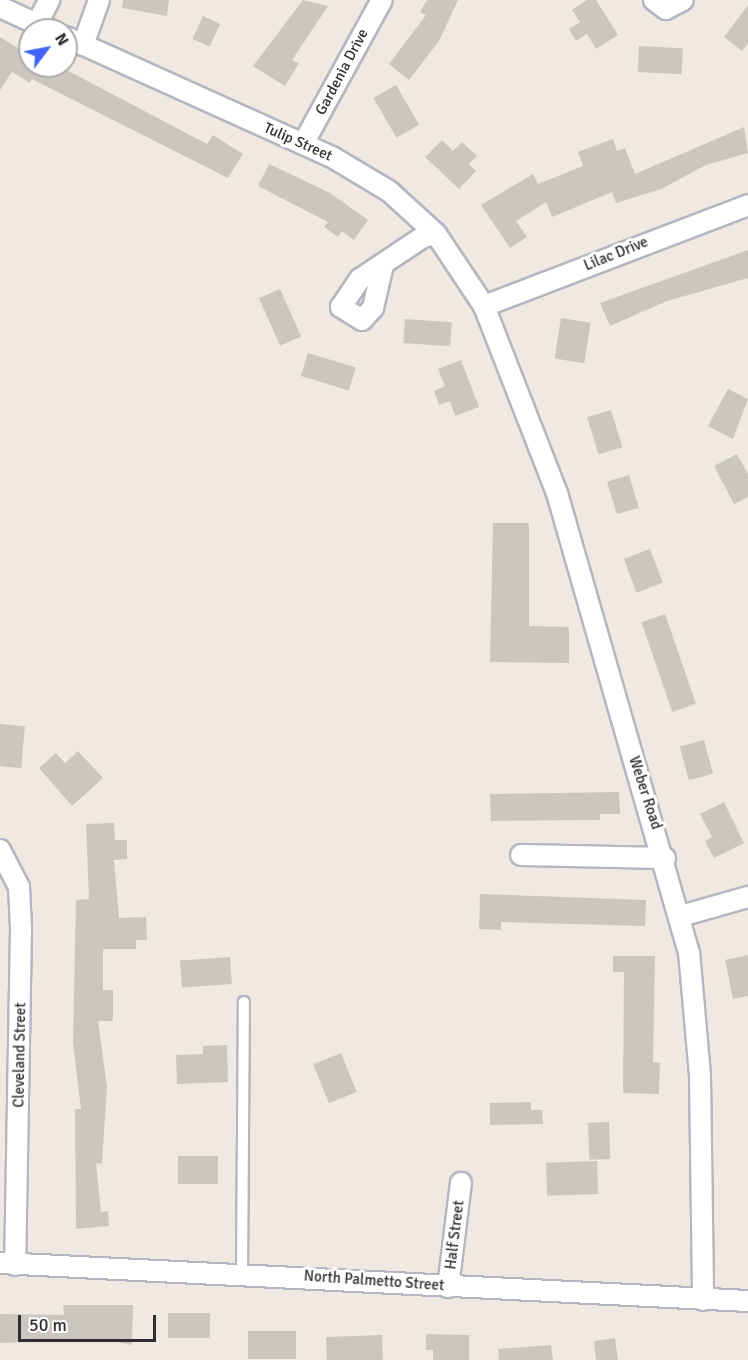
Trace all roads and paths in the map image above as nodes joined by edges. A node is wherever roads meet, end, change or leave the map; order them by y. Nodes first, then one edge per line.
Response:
1 (49, 0) edge
2 (99, 0) edge
3 (381, 0) edge
4 (654, 0) edge
5 (683, 0) edge
6 (0, 7) edge
7 (24, 18) edge
8 (46, 18) edge
9 (78, 34) edge
10 (78, 43) edge
11 (303, 144) junction
12 (748, 205) edge
13 (436, 234) junction
14 (382, 265) dead end
15 (484, 306) junction
16 (0, 850) edge
17 (521, 855) dead end
18 (665, 858) junction
19 (748, 897) edge
20 (681, 916) junction
21 (244, 1002) dead end
22 (461, 1183) dead end
23 (7, 1264) edge
24 (242, 1274) junction
25 (448, 1287) junction
26 (703, 1300) junction
27 (748, 1301) edge

1 - 8 street
2 - 9 street
3 - 11 street, Gardenia Drive
4 - 5 street
6 - 7 street
10 - 11 street, Tulip Street
11 - 13 street, Tulip Street
12 - 15 street, Lilac Drive
13 - 14 street
13 - 15 street, Tulip Street
15 - 18 street, Weber Road
16 - 23 street, Cleveland Street
17 - 18 street
18 - 20 street, Weber Road
19 - 20 street
20 - 26 street, Weber Road
21 - 24 lane
22 - 25 street, Half Street
23 - 24 street, North Palmetto Street
24 - 25 street, North Palmetto Street
25 - 26 street, North Palmetto Street
26 - 27 street, North Palmetto Street

